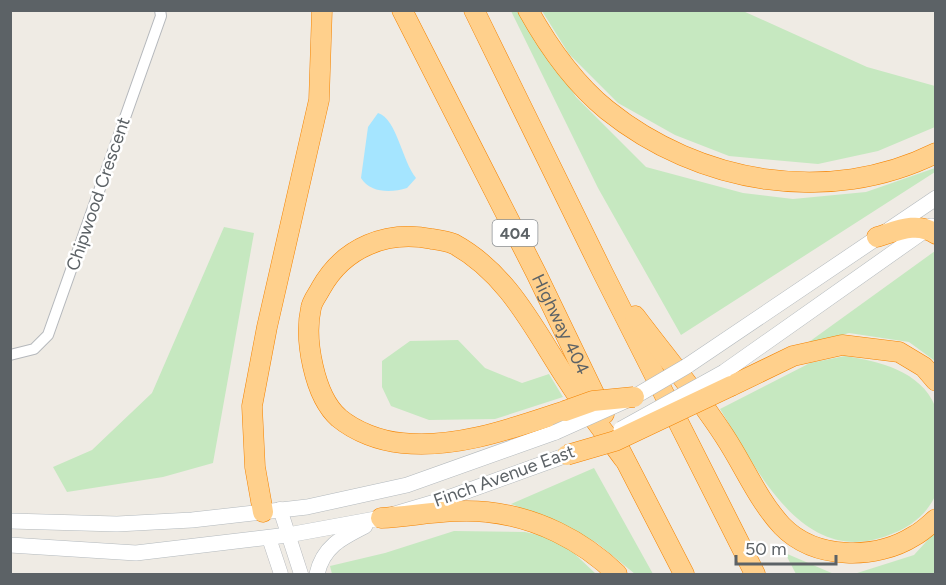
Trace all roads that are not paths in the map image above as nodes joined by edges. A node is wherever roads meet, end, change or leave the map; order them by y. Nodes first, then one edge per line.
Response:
1 (160, 10) edge
2 (322, 10) edge
3 (402, 10) edge
4 (474, 10) edge
5 (528, 10) edge
6 (936, 153) edge
7 (936, 198) edge
8 (933, 228) edge
9 (877, 237) junction
10 (603, 273) junction
11 (10, 355) edge
12 (728, 379) junction
13 (936, 381) edge
14 (634, 397) junction
15 (567, 455) joint
16 (624, 459) junction
17 (272, 511) junction
18 (381, 518) junction
19 (936, 519) edge
20 (10, 521) edge
21 (288, 535) junction
22 (269, 538) junction
23 (10, 545) edge
24 (282, 574) edge
25 (301, 574) edge
26 (317, 574) edge
27 (617, 574) edge
28 (684, 574) edge
29 (755, 574) edge

1 - 11 street, Chipwood Crescent
2 - 17 highway
3 - 16 highway, Highway 404 / 404
4 - 10 highway
5 - 6 highway
7 - 9 main road, Finch Avenue East
8 - 9 highway
8 - 12 main road
9 - 14 main road, Finch Avenue East, bridge
10 - 19 highway
10 - 29 highway
12 - 13 highway
12 - 15 highway, bridge
14 - 16 highway, bridge
14 - 17 main road, Finch Avenue East, bridge
15 - 18 main road, Finch Avenue East
16 - 28 highway, Highway 404 / 404
17 - 20 main road, Finch Avenue East
17 - 21 street
17 - 22 main road
18 - 21 main road, Finch Avenue East
18 - 26 main road
18 - 27 highway
21 - 22 main road, Finch Avenue East
21 - 25 street
22 - 23 main road, Finch Avenue East
22 - 24 street

